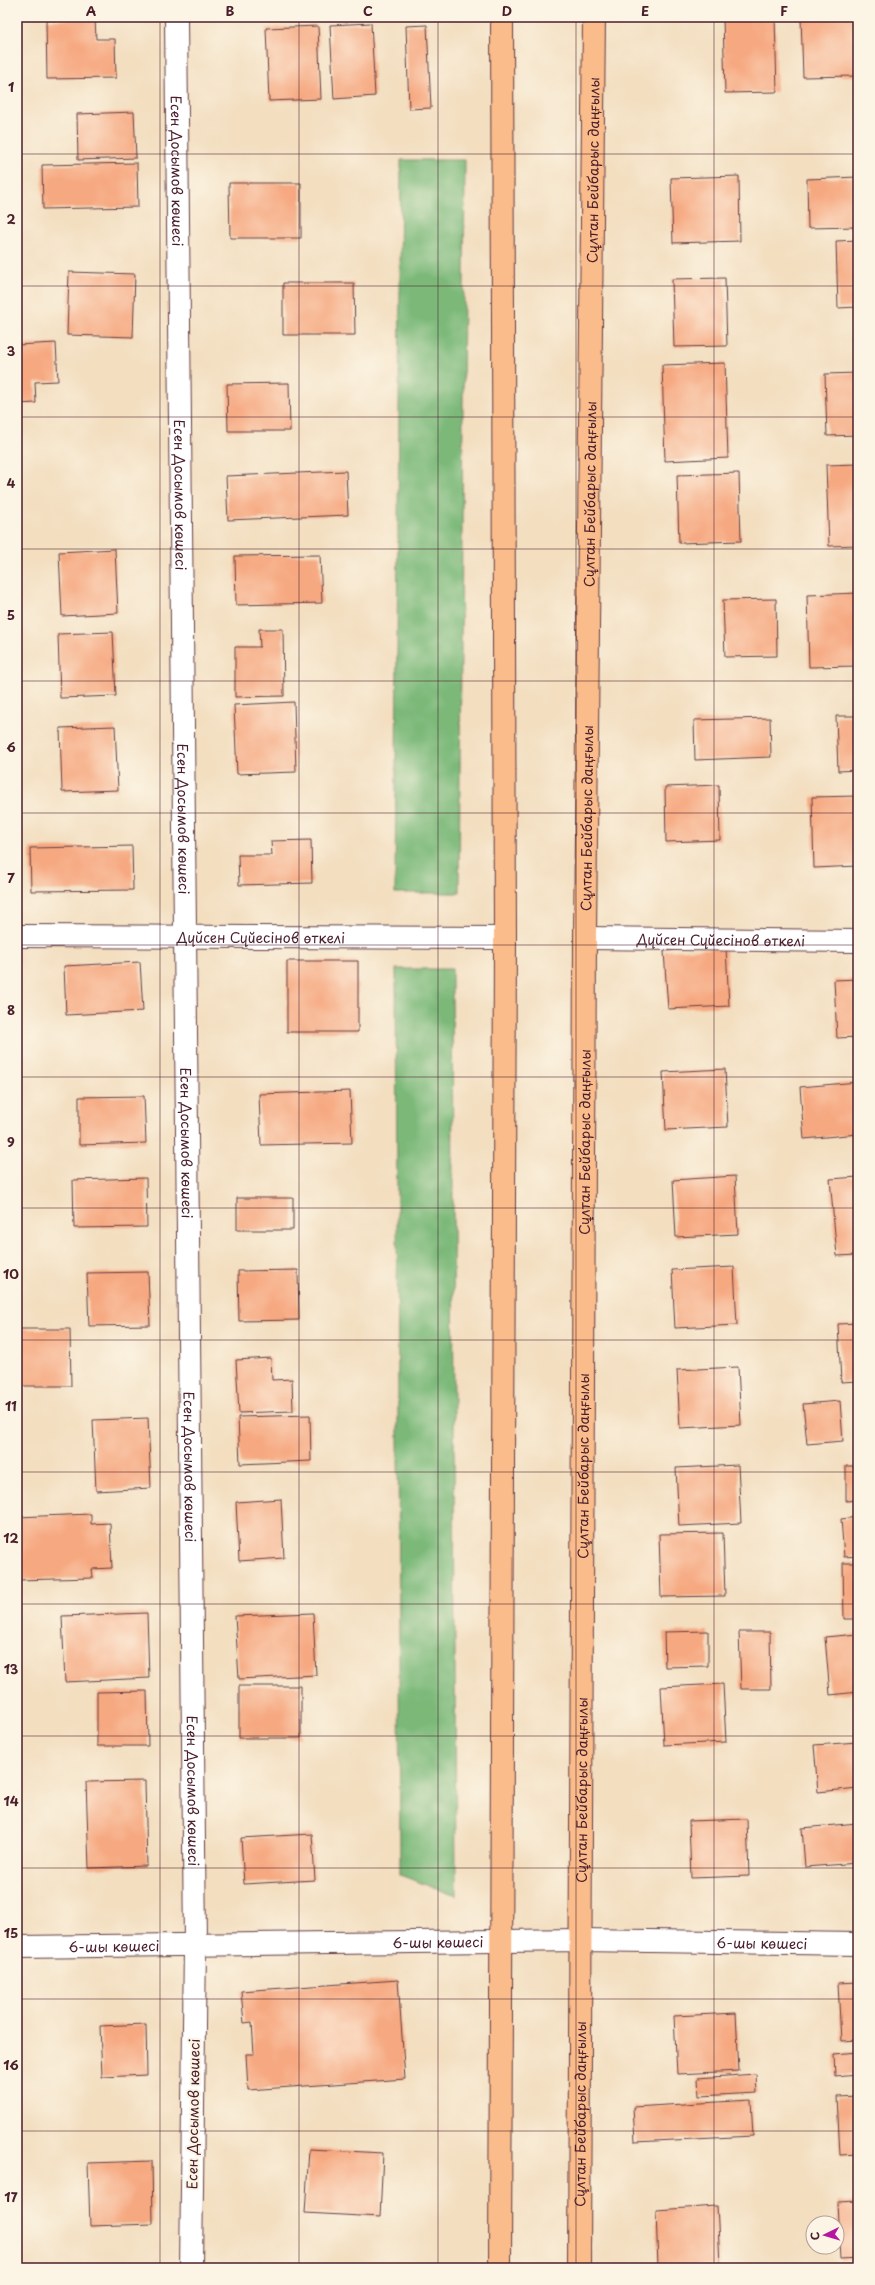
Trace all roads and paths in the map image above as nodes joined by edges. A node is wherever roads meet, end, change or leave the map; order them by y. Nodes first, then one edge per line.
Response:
1 (176, 17) edge
2 (502, 17) edge
3 (594, 17) edge
4 (185, 935) junction
5 (17, 936) edge
6 (505, 938) junction
7 (584, 938) junction
8 (858, 940) edge
9 (580, 1940) junction
10 (502, 1941) junction
11 (858, 1944) edge
12 (195, 1945) junction
13 (17, 1947) edge
14 (191, 2268) edge
15 (500, 2268) edge
16 (579, 2268) edge

1 - 4 street, Есен Досымов көшесі
2 - 6 main road
3 - 7 main road, Сұлтан Бейбарыс даңғылы
4 - 5 street, Дүйсен Сүйесінов өткелі
4 - 6 street, Дүйсен Сүйесінов өткелі
4 - 12 street, Есен Досымов көшесі
6 - 10 main road
7 - 8 street, Дүйсен Сүйесінов өткелі
7 - 9 main road, Сұлтан Бейбарыс даңғылы
9 - 10 street, 6-шы көшесі
9 - 11 street, 6-шы көшесі
9 - 16 main road, Сұлтан Бейбарыс даңғылы
10 - 12 street, 6-шы көшесі
10 - 15 main road
12 - 13 street, 6-шы көшесі
12 - 14 street, Есен Досымов көшесі

